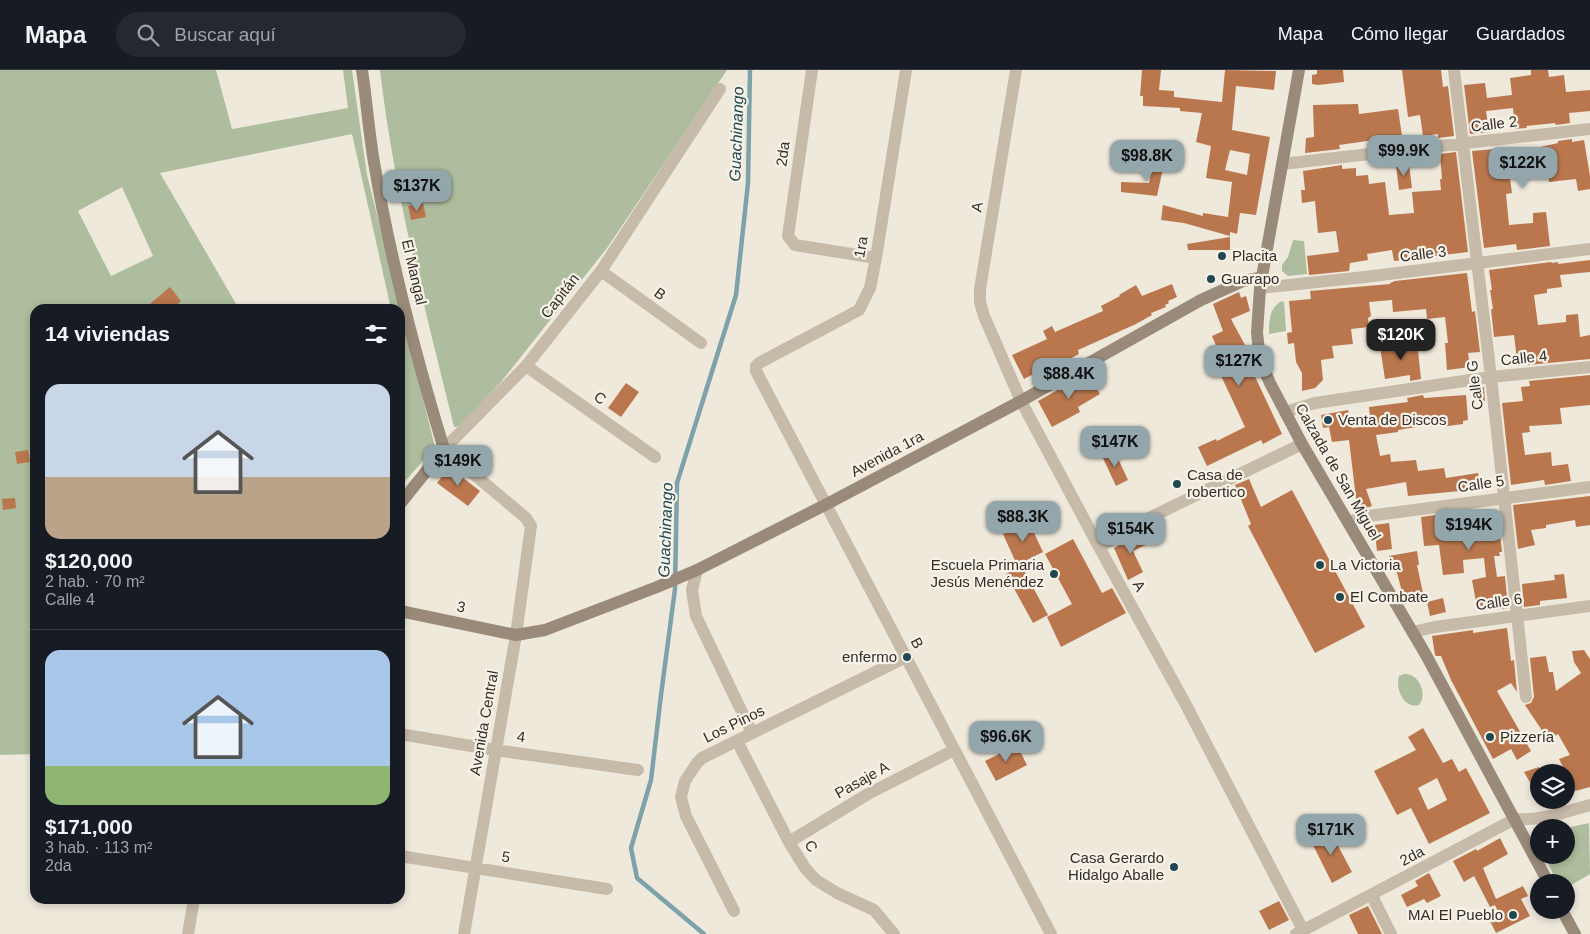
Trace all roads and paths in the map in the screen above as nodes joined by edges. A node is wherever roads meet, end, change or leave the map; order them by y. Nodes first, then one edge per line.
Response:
1 (362, 70) edge
2 (812, 70) edge
3 (906, 70) edge
4 (1016, 70) edge
5 (1299, 70) edge
6 (1454, 70) edge
7 (720, 89) dead end
8 (1590, 129) edge
9 (1463, 144) junction
10 (1282, 164) junction
11 (1590, 249) edge
12 (876, 258) junction
13 (1477, 263) junction
14 (600, 271) junction
15 (1261, 283) junction
16 (404, 304) edge
17 (405, 307) edge
18 (701, 343) dead end
19 (526, 366) junction
20 (756, 366) joint
21 (1590, 367) edge
22 (1491, 378) junction
23 (1021, 401) junction
24 (1285, 412) junction
25 (1302, 444) junction
26 (444, 449) junction
27 (655, 457) dead end
28 (1590, 487) edge
29 (1504, 497) junction
30 (405, 498) edge
31 (825, 505) junction
32 (1348, 522) junction
33 (1098, 547) junction
34 (691, 573) junction
35 (1590, 606) edge
36 (405, 611) edge
37 (1518, 616) junction
38 (1412, 632) junction
39 (516, 635) junction
40 (906, 657) junction
41 (1526, 697) dead end
42 (752, 733) junction
43 (405, 735) edge
44 (737, 741) junction
45 (495, 750) junction
46 (954, 750) junction
47 (638, 770) dead end
48 (1590, 804) edge
49 (1515, 819) junction
50 (789, 842) junction
51 (405, 857) edge
52 (475, 869) junction
53 (1544, 874) edge
54 (607, 889) dead end
55 (1372, 896) junction
56 (193, 904) edge
57 (734, 911) dead end
58 (1566, 919) edge
59 (1306, 931) edge
60 (188, 934) edge
61 (464, 934) edge
62 (894, 934) edge
63 (1051, 934) edge
64 (1392, 934) edge
65 (1574, 934) edge

1 - 16 street, El Mangal
2 - 12 street, 2da
3 - 12 street, 1ra
4 - 23 street, A
5 - 10 street, Calzada de San Miguel
6 - 9 street, Calle G
7 - 14 street, Capitán
8 - 9 street, Calle 2
9 - 10 street, Calle 2
9 - 13 street, Calle G
10 - 15 street, Calzada de San Miguel
11 - 13 street, Calle 3
12 - 20 street, 1ra
13 - 15 street, Calle 3
13 - 22 street, Calle G
14 - 18 street, B
14 - 19 street, Capitán
15 - 23 street, Avenida 1ra
15 - 24 street, Calzada de San Miguel
17 - 26 street, El Mangal
19 - 26 street, Capitán
19 - 27 street, C
20 - 31 street, B
21 - 22 street, Calle 4
22 - 24 street, Calle 4
22 - 29 street, Calle G
23 - 31 street, Avenida 1ra
23 - 33 street, A
24 - 25 street, Calzada de San Miguel
25 - 32 street, Calzada de San Miguel
25 - 33 street
26 - 30 street, Capitán
26 - 39 street, Avenida Central
28 - 29 street, Calle 5
29 - 32 street, Calle 5
29 - 37 street, Calle G
31 - 34 street, Avenida 1ra
31 - 40 street, B
32 - 38 street, Calzada de San Miguel
33 - 59 street, A
34 - 39 street, Avenida 1ra
34 - 42 street
35 - 37 street, Calle 6
36 - 39 street, 3
37 - 38 street, Calle 6
37 - 41 street, Calle G
38 - 49 street, Calzada de San Miguel
39 - 45 street, Avenida Central
40 - 42 street, Los Pinos
40 - 46 street, B
42 - 44 street, Los Pinos
43 - 45 street, 4
44 - 50 street, C
44 - 57 street, Los Pinos
45 - 47 street, 4
45 - 52 street, Avenida Central
46 - 50 street, Pasaje A
46 - 63 street, B
48 - 49 street
49 - 53 street, Calzada de San Miguel
49 - 55 street, 2da
50 - 62 street, C
51 - 52 street, 5
52 - 54 street, 5
52 - 61 street, Avenida Central
55 - 59 street, 2da
55 - 64 street
56 - 60 street
58 - 65 street

